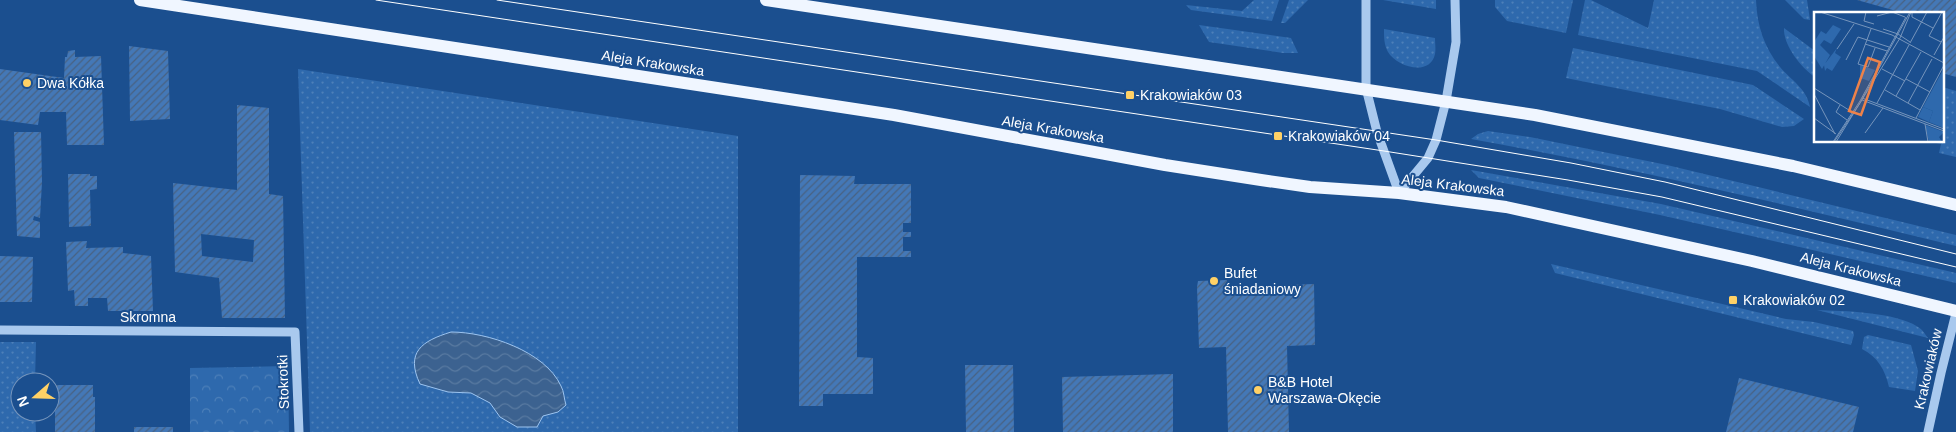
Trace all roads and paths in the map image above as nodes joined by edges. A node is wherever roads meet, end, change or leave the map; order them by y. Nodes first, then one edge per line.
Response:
1 (140, 0) edge
2 (766, 0) edge
3 (1366, 0) edge
4 (1456, 0) edge
5 (1366, 88) junction
6 (1446, 101) junction
7 (1399, 193) junction
8 (1956, 205) edge
9 (1956, 312) edge
10 (0, 330) edge
11 (295, 332) joint
12 (299, 432) edge
13 (1928, 432) edge

1 - 7 main road, Aleja Krakowska
2 - 5 main road
3 - 5 street
4 - 6 street
5 - 6 main road
5 - 7 street
6 - 7 street
6 - 8 main road
7 - 9 main road, Aleja Krakowska
9 - 13 street, Krakowiaków
10 - 11 street, Skromna
11 - 12 street, Stokrotki

